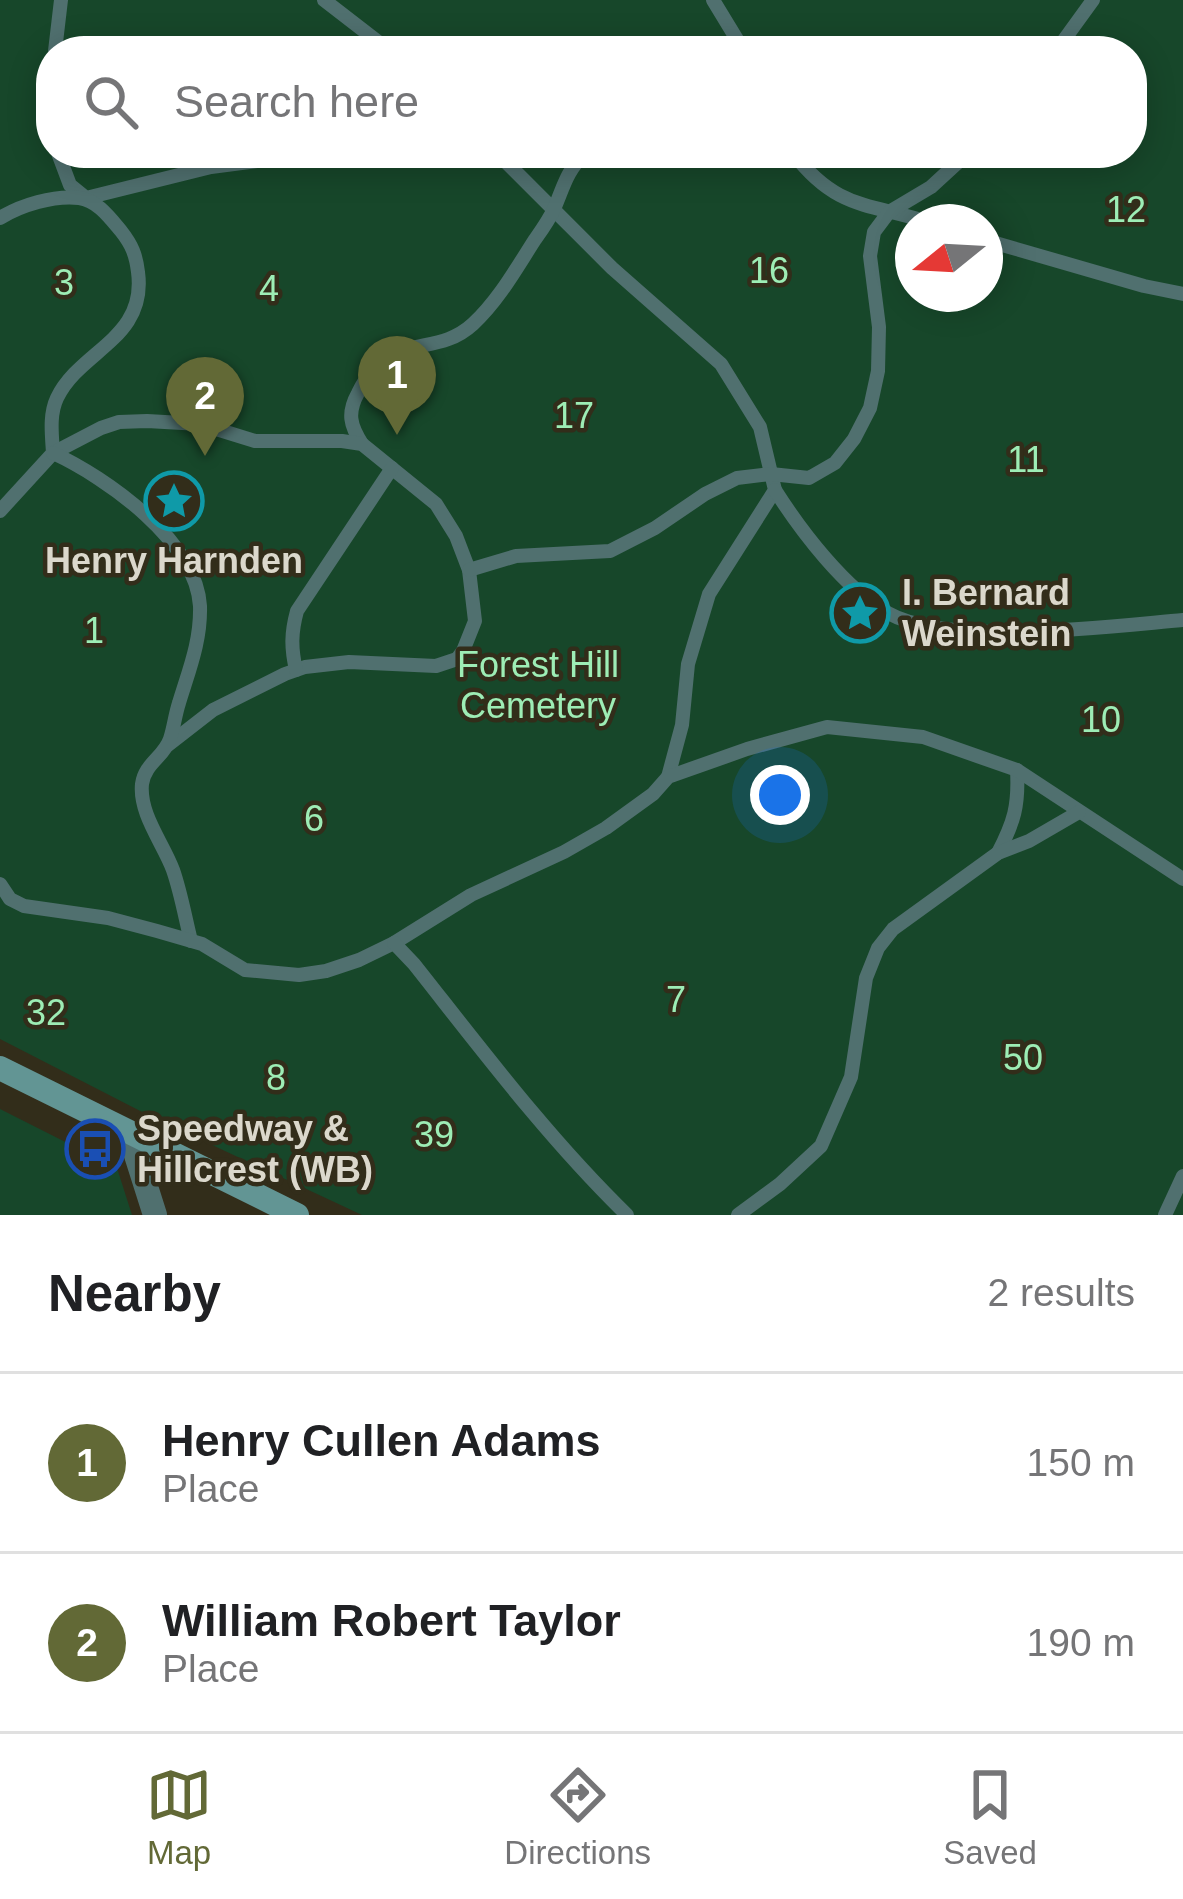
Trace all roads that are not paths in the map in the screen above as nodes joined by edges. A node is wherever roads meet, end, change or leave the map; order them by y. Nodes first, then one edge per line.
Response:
1 (61, 0) edge
2 (324, 0) edge
3 (713, 0) edge
4 (1093, 0) edge
5 (344, 6) edge
6 (57, 36) edge
7 (375, 36) edge
8 (734, 36) edge
9 (1068, 36) edge
10 (64, 168) edge
11 (207, 168) edge
12 (512, 168) edge
13 (574, 168) edge
14 (807, 168) edge
15 (952, 168) edge
16 (86, 198) junction
17 (554, 211) junction
18 (889, 212) junction
19 (895, 214) edge
20 (0, 218) edge
21 (1003, 245) edge
22 (1183, 294) edge
23 (362, 444) junction
24 (53, 453) junction
25 (392, 468) junction
26 (771, 474) junction
27 (776, 490) junction
28 (0, 511) edge
29 (469, 569) junction
30 (1183, 620) edge
31 (296, 670) junction
32 (168, 745) junction
33 (1017, 770) junction
34 (668, 777) junction
35 (1079, 812) junction
36 (998, 853) junction
37 (1183, 879) edge
38 (0, 884) edge
39 (191, 941) junction
40 (394, 943) junction
41 (0, 1068) edge
42 (130, 1133) junction
43 (1183, 1176) edge
44 (743, 1213) edge
45 (154, 1215) edge
46 (297, 1215) edge
47 (627, 1215) edge
48 (1165, 1215) edge

1 - 6 lane
2 - 5 lane
3 - 8 lane
4 - 9 lane
5 - 7 lane
10 - 16 lane
11 - 16 lane
12 - 17 lane
13 - 17 lane
14 - 18 lane
15 - 18 lane
16 - 20 lane
16 - 24 lane
17 - 23 lane
17 - 26 lane
18 - 19 lane
18 - 26 lane
21 - 22 lane
23 - 24 lane
23 - 25 lane
24 - 28 lane
24 - 32 lane
25 - 29 lane
25 - 31 lane
26 - 27 lane
26 - 29 lane
27 - 30 lane
27 - 34 lane
29 - 31 lane
31 - 32 lane
32 - 39 lane
33 - 34 lane
33 - 35 lane
33 - 36 lane
34 - 40 lane
35 - 36 lane
35 - 37 lane
36 - 44 lane
38 - 39 lane
39 - 40 lane
40 - 47 lane
41 - 42 main road
42 - 45 street
42 - 46 main road
43 - 48 lane

